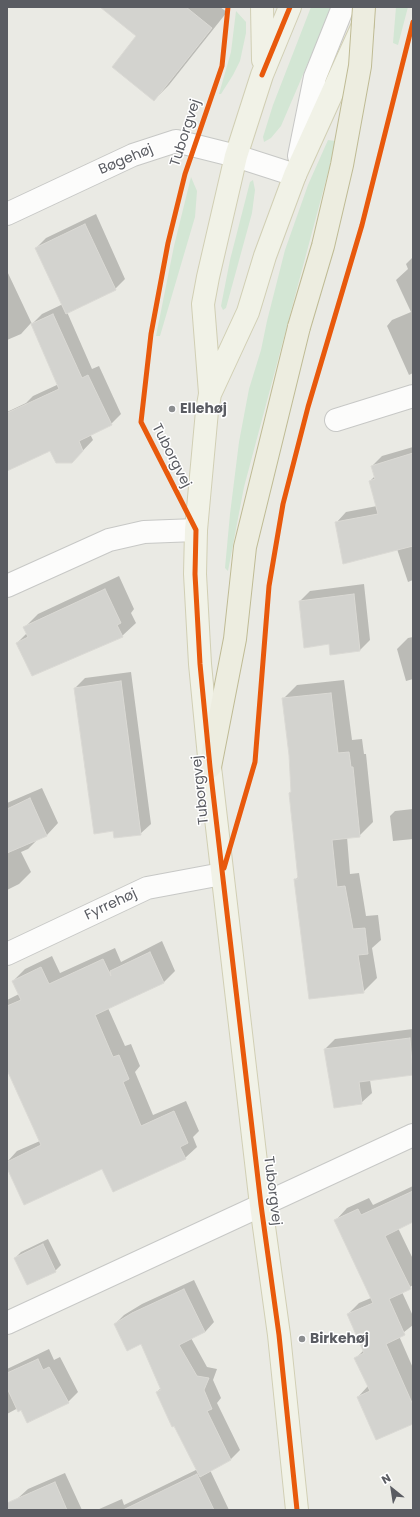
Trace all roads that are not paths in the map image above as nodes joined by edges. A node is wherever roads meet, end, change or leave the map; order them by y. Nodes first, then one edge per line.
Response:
1 (262, 7) edge
2 (290, 7) edge
3 (343, 7) edge
4 (364, 7) edge
5 (372, 7) edge
6 (262, 75) junction
7 (236, 156) junction
8 (295, 175) junction
9 (7, 214) edge
10 (210, 394) junction
11 (413, 396) edge
12 (336, 420) dead end
13 (196, 530) junction
14 (7, 586) edge
15 (210, 766) junction
16 (222, 874) junction
17 (7, 954) edge
18 (413, 1135) edge
19 (261, 1205) junction
20 (7, 1323) edge
21 (297, 1510) edge

1 - 6 main road
2 - 6 main road, Tuborgvej
3 - 8 street
4 - 15 highway, bridge
5 - 8 main road, Tuborgvej
6 - 7 main road, Tuborgvej
7 - 8 street, Bøgehøj
7 - 9 street, Bøgehøj
7 - 10 main road, Tuborgvej
8 - 10 main road, Tuborgvej
10 - 13 main road, Tuborgvej
11 - 12 street
13 - 14 street
13 - 15 main road, Tuborgvej
15 - 16 main road, Tuborgvej
16 - 17 street, Fyrrehøj
16 - 19 main road, Tuborgvej
18 - 19 street
19 - 20 street
19 - 21 main road, Tuborgvej

